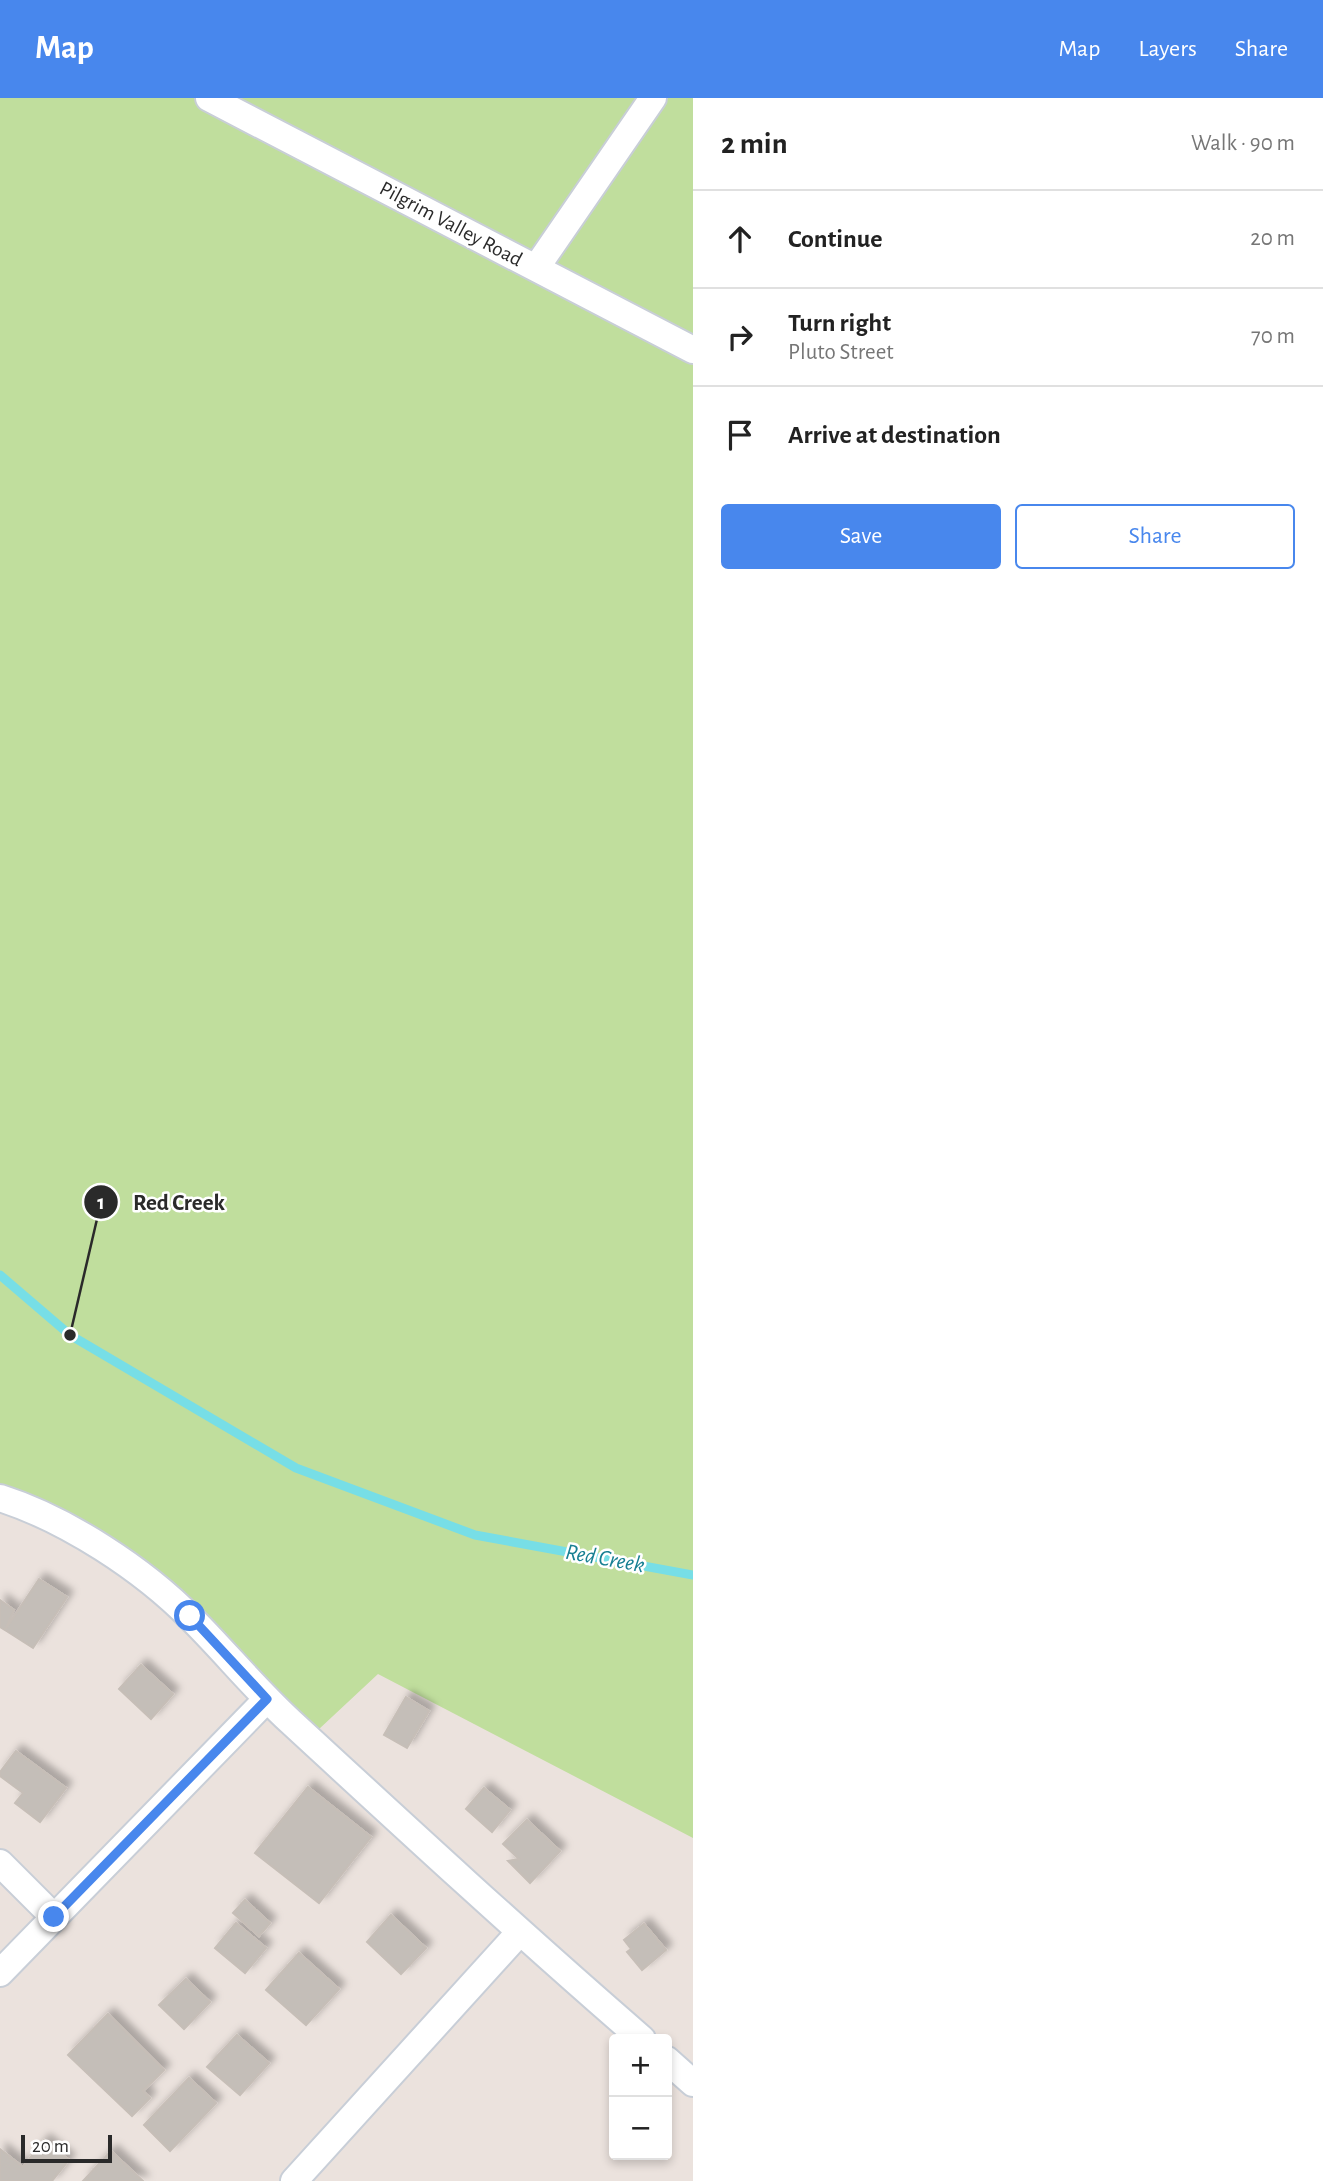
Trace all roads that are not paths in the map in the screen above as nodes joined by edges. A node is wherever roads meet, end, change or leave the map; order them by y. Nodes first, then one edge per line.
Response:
1 (209, 98) edge
2 (653, 98) edge
3 (536, 268) junction
4 (693, 350) edge
5 (0, 1498) edge
6 (267, 1699) junction
7 (0, 1863) edge
8 (54, 1917) junction
9 (519, 1933) junction
10 (0, 1973) edge
11 (636, 2034) edge
12 (672, 2064) edge
13 (693, 2083) edge
14 (294, 2181) edge

1 - 3 street, Pilgrim Valley Road
2 - 3 street
3 - 4 street, Pilgrim Valley Road
5 - 6 street
6 - 8 street
6 - 9 street
7 - 8 street
8 - 10 street
9 - 11 street
9 - 14 street
12 - 13 street

